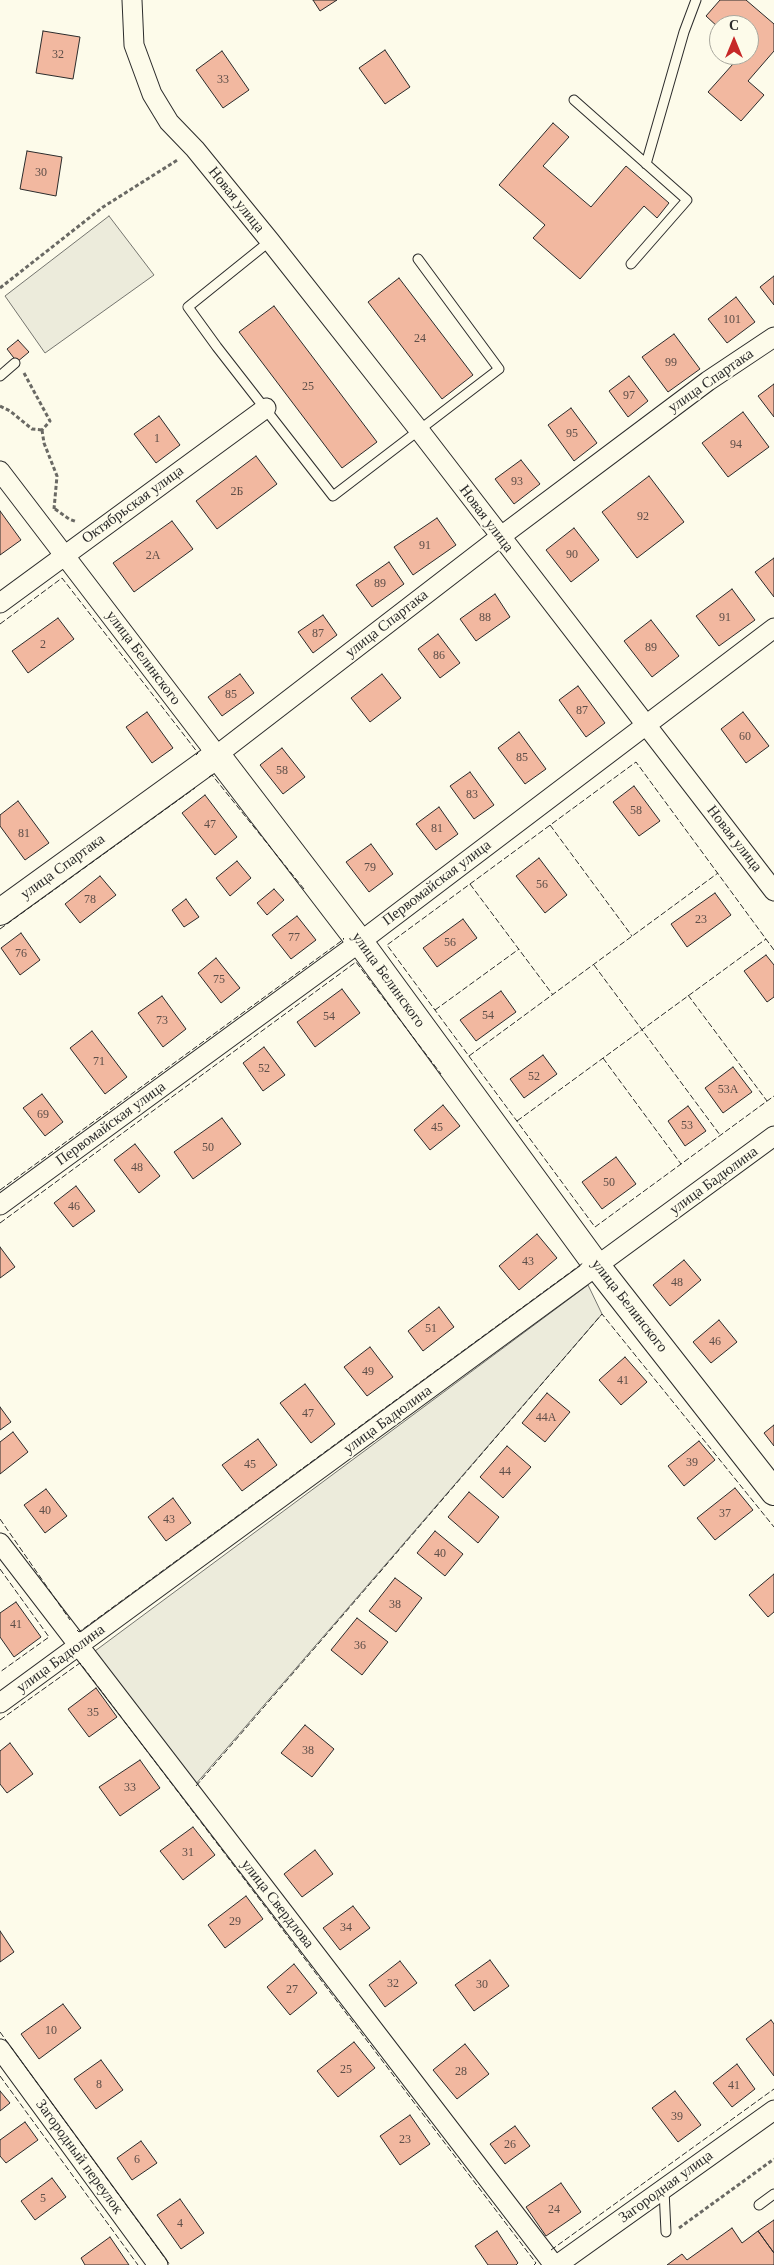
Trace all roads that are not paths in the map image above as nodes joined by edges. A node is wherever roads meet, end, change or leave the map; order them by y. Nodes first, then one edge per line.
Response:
1 (132, 0) edge
2 (696, 0) edge
3 (574, 100) dead end
4 (646, 164) junction
5 (270, 240) junction
6 (418, 259) dead end
7 (630, 264) dead end
8 (774, 337) edge
9 (15, 363) road end
10 (0, 376) edge
11 (266, 408) junction
12 (419, 430) junction
13 (0, 471) edge
14 (500, 537) junction
15 (65, 555) junction
16 (0, 603) edge
17 (774, 628) edge
18 (646, 726) junction
19 (218, 755) junction
20 (774, 891) edge
21 (0, 912) edge
22 (360, 942) junction
23 (774, 1136) edge
24 (0, 1205) edge
25 (597, 1266) junction
26 (774, 1492) edge
27 (0, 1543) edge
28 (79, 1646) junction
29 (0, 1703) edge
30 (0, 2049) edge
31 (774, 2110) edge
32 (664, 2189) junction
33 (774, 2194) edge
34 (759, 2205) dead end
35 (666, 2232) dead end
36 (158, 2265) edge
37 (555, 2265) edge

1 - 5 street, Новая улица
2 - 4 lane
3 - 4 lane
4 - 7 lane
5 - 11 lane
5 - 12 street, Новая улица
6 - 12 lane
8 - 14 street, улица Спартака
9 - 10 lane
11 - 12 lane
11 - 15 street, Октябрьская улица
12 - 14 street, Новая улица
13 - 15 street, улица Белинского
14 - 18 street, Новая улица
14 - 19 street, улица Спартака
15 - 16 street, Октябрьская улица
15 - 19 street, улица Белинского
17 - 18 street, Первомайская улица
18 - 20 street, Новая улица
18 - 22 street, Первомайская улица
19 - 21 street, улица Спартака
19 - 22 street, улица Белинского
22 - 24 street, Первомайская улица
22 - 25 street, улица Белинского
23 - 25 street, улица Бадюлина
25 - 26 street, улица Белинского
25 - 28 street, улица Бадюлина
27 - 28 street, улица Свердлова
28 - 29 street, улица Бадюлина
28 - 37 street, улица Свердлова
30 - 36 street, Загородный переулок
31 - 32 street, Загородная улица
32 - 35 lane
32 - 37 street, Загородная улица
33 - 34 lane

